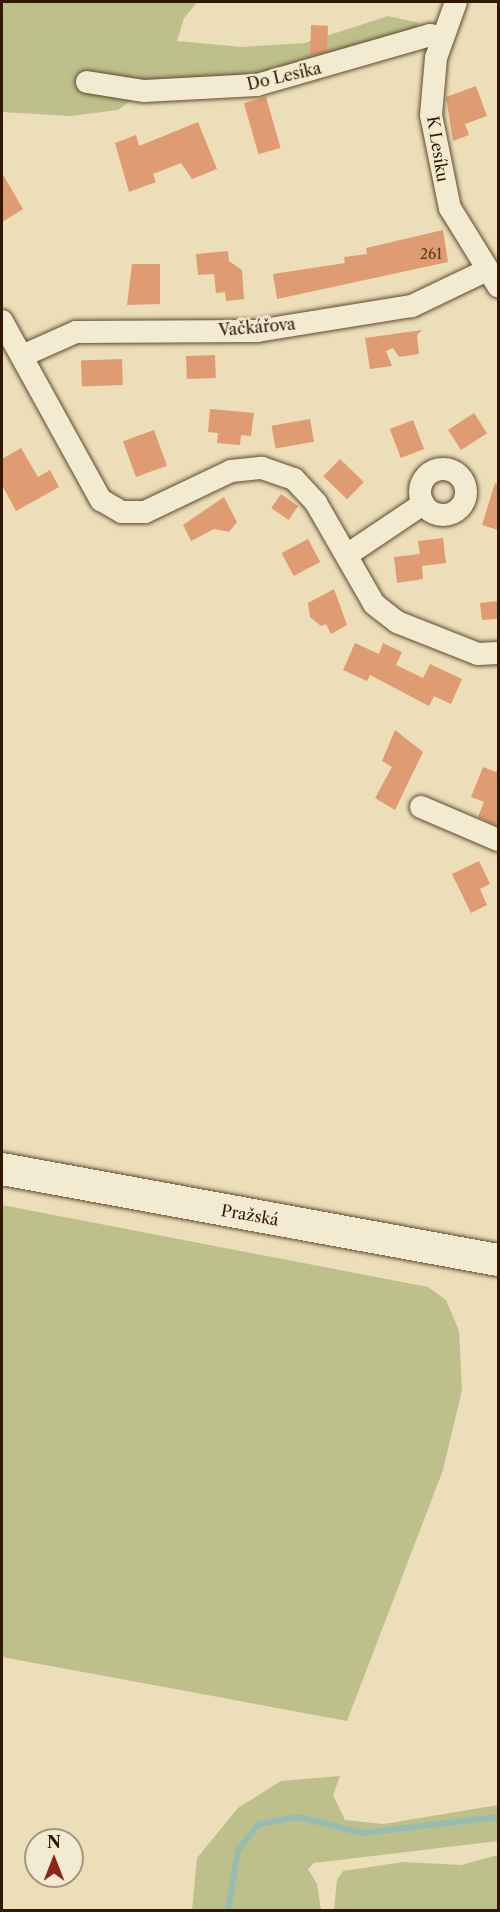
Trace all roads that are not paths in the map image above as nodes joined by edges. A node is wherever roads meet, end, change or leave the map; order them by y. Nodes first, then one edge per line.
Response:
1 (456, 2) edge
2 (442, 37) junction
3 (87, 82) dead end
4 (493, 278) edge
5 (2, 321) edge
6 (22, 356) junction
7 (423, 504) dead end
8 (347, 555) junction
9 (498, 653) edge
10 (421, 807) dead end
11 (498, 840) edge
12 (2, 1168) edge
13 (498, 1260) edge

1 - 2 street, K Lesíku
2 - 3 street, Do Lesíka
2 - 4 street, K Lesíku
4 - 6 street, Vačkářova
5 - 6 street
6 - 8 street
7 - 8 street
8 - 9 street
10 - 11 street
12 - 13 main road, Pražská

